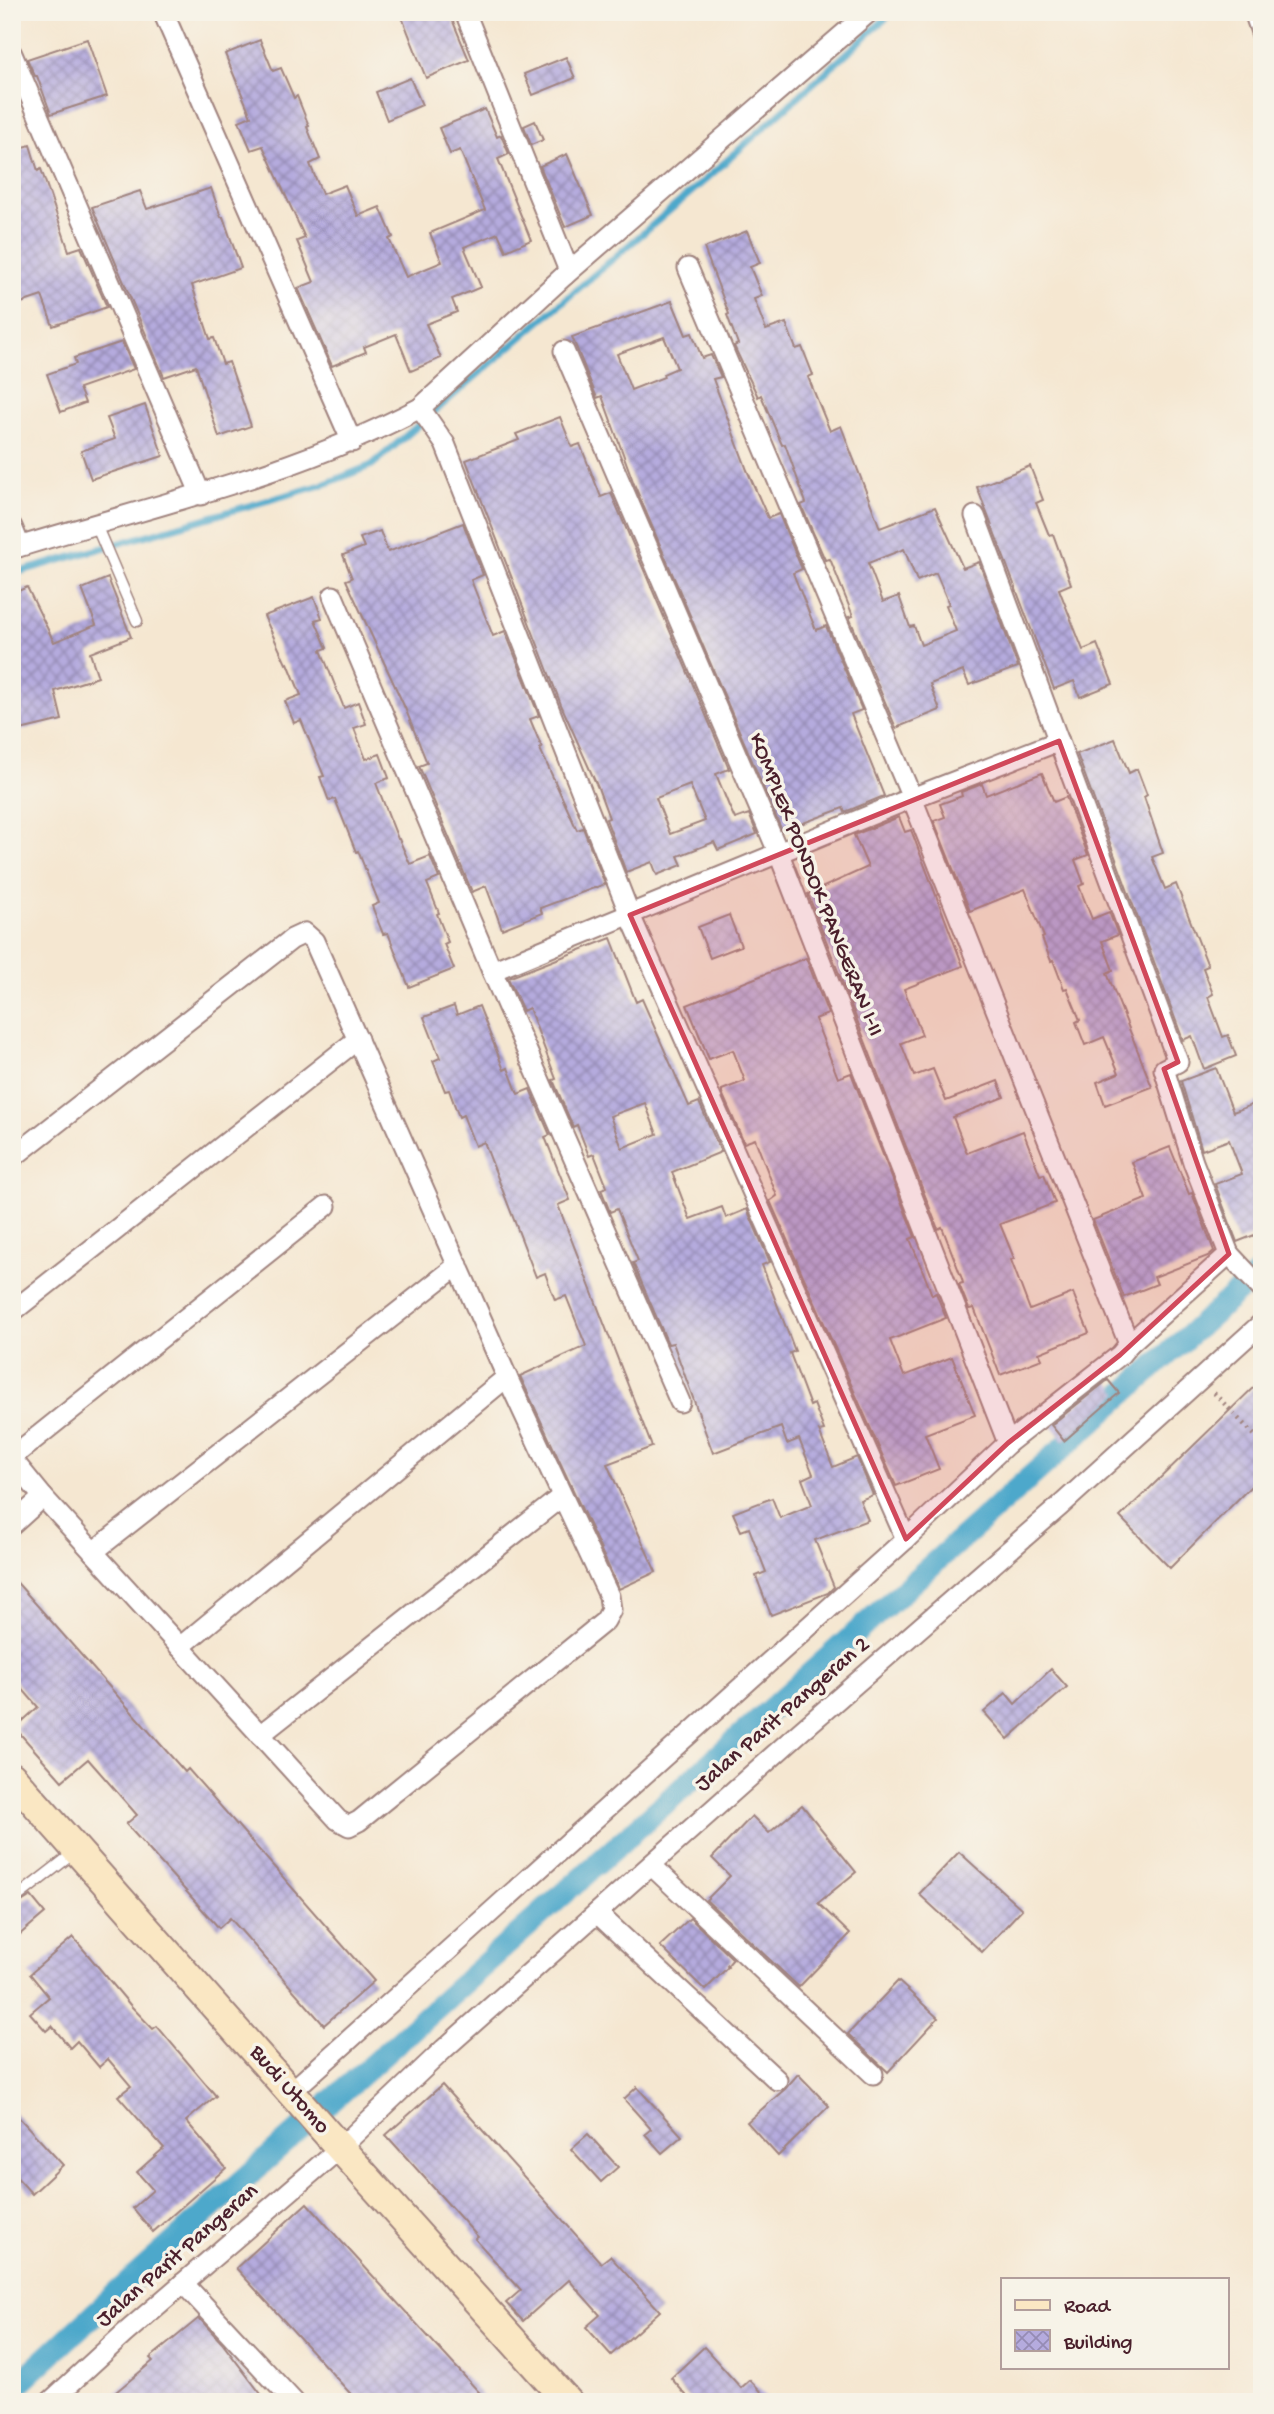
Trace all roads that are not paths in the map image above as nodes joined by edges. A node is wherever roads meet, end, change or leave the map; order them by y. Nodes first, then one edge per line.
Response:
1 (163, 12) edge
2 (465, 12) edge
3 (869, 12) edge
4 (1254, 12) edge
5 (1262, 35) edge
6 (12, 54) edge
7 (688, 268) dead end
8 (565, 275) junction
9 (564, 351) dead end
10 (423, 411) junction
11 (352, 442) junction
12 (201, 495) junction
13 (975, 516) dead end
14 (12, 527) edge
15 (98, 529) junction
16 (16, 548) edge
17 (332, 596) dead end
18 (137, 621) dead end
19 (1059, 741) junction
20 (912, 798) junction
21 (779, 854) junction
22 (630, 915) junction
23 (492, 971) junction
24 (358, 1039) junction
25 (12, 1158) edge
26 (326, 1206) dead end
27 (1233, 1258) junction
28 (458, 1265) junction
29 (1262, 1289) edge
30 (12, 1312) edge
31 (1262, 1323) edge
32 (1129, 1344) junction
33 (507, 1377) junction
34 (680, 1402) dead end
35 (1008, 1443) junction
36 (12, 1458) edge
37 (43, 1497) junction
38 (561, 1497) junction
39 (12, 1525) edge
40 (906, 1539) junction
41 (93, 1552) junction
42 (180, 1647) junction
43 (260, 1735) junction
44 (12, 1777) edge
45 (79, 1850) junction
46 (651, 1865) junction
47 (12, 1901) edge
48 (597, 1913) junction
49 (873, 2074) dead end
50 (777, 2080) dead end
51 (297, 2099) junction
52 (334, 2142) junction
53 (184, 2283) junction
54 (50, 2402) edge
55 (294, 2402) edge
56 (568, 2402) edge

1 - 11 street
2 - 8 street
3 - 8 street
4 - 5 street
6 - 12 street
7 - 20 street
8 - 10 street
9 - 21 street, KOMPLEK PONDOK PANGERAN I-II
10 - 11 street
10 - 22 street
11 - 12 street
12 - 15 street
13 - 19 street
14 - 16 street
15 - 16 street
15 - 18 lane
17 - 23 street
19 - 20 street
19 - 27 street
20 - 21 street
20 - 32 street
21 - 22 street
21 - 35 street, KOMPLEK PONDOK PANGERAN I-II
22 - 23 street
22 - 40 street
23 - 34 street
24 - 25 street
24 - 28 street
24 - 30 street
26 - 36 street
27 - 29 street
27 - 32 street
28 - 33 street
28 - 41 street
31 - 46 street, Jalan Parit Pangeran 2
32 - 35 street
33 - 38 street
33 - 42 street
35 - 40 street
36 - 37 street
37 - 39 street
37 - 41 street
38 - 43 street
38 - 43 street
40 - 51 street
41 - 42 street
42 - 43 street
44 - 45 street, Budi Utomo
45 - 47 lane
45 - 51 street, Budi Utomo
46 - 48 street, Jalan Parit Pangeran 2
46 - 49 street
48 - 50 street
48 - 52 street, Jalan Parit Pangeran 2
51 - 52 street, Budi Utomo
52 - 53 street, Jalan Parit Pangeran
52 - 56 street, Budi Utomo
53 - 54 street, Jalan Parit Pangeran
53 - 55 street

